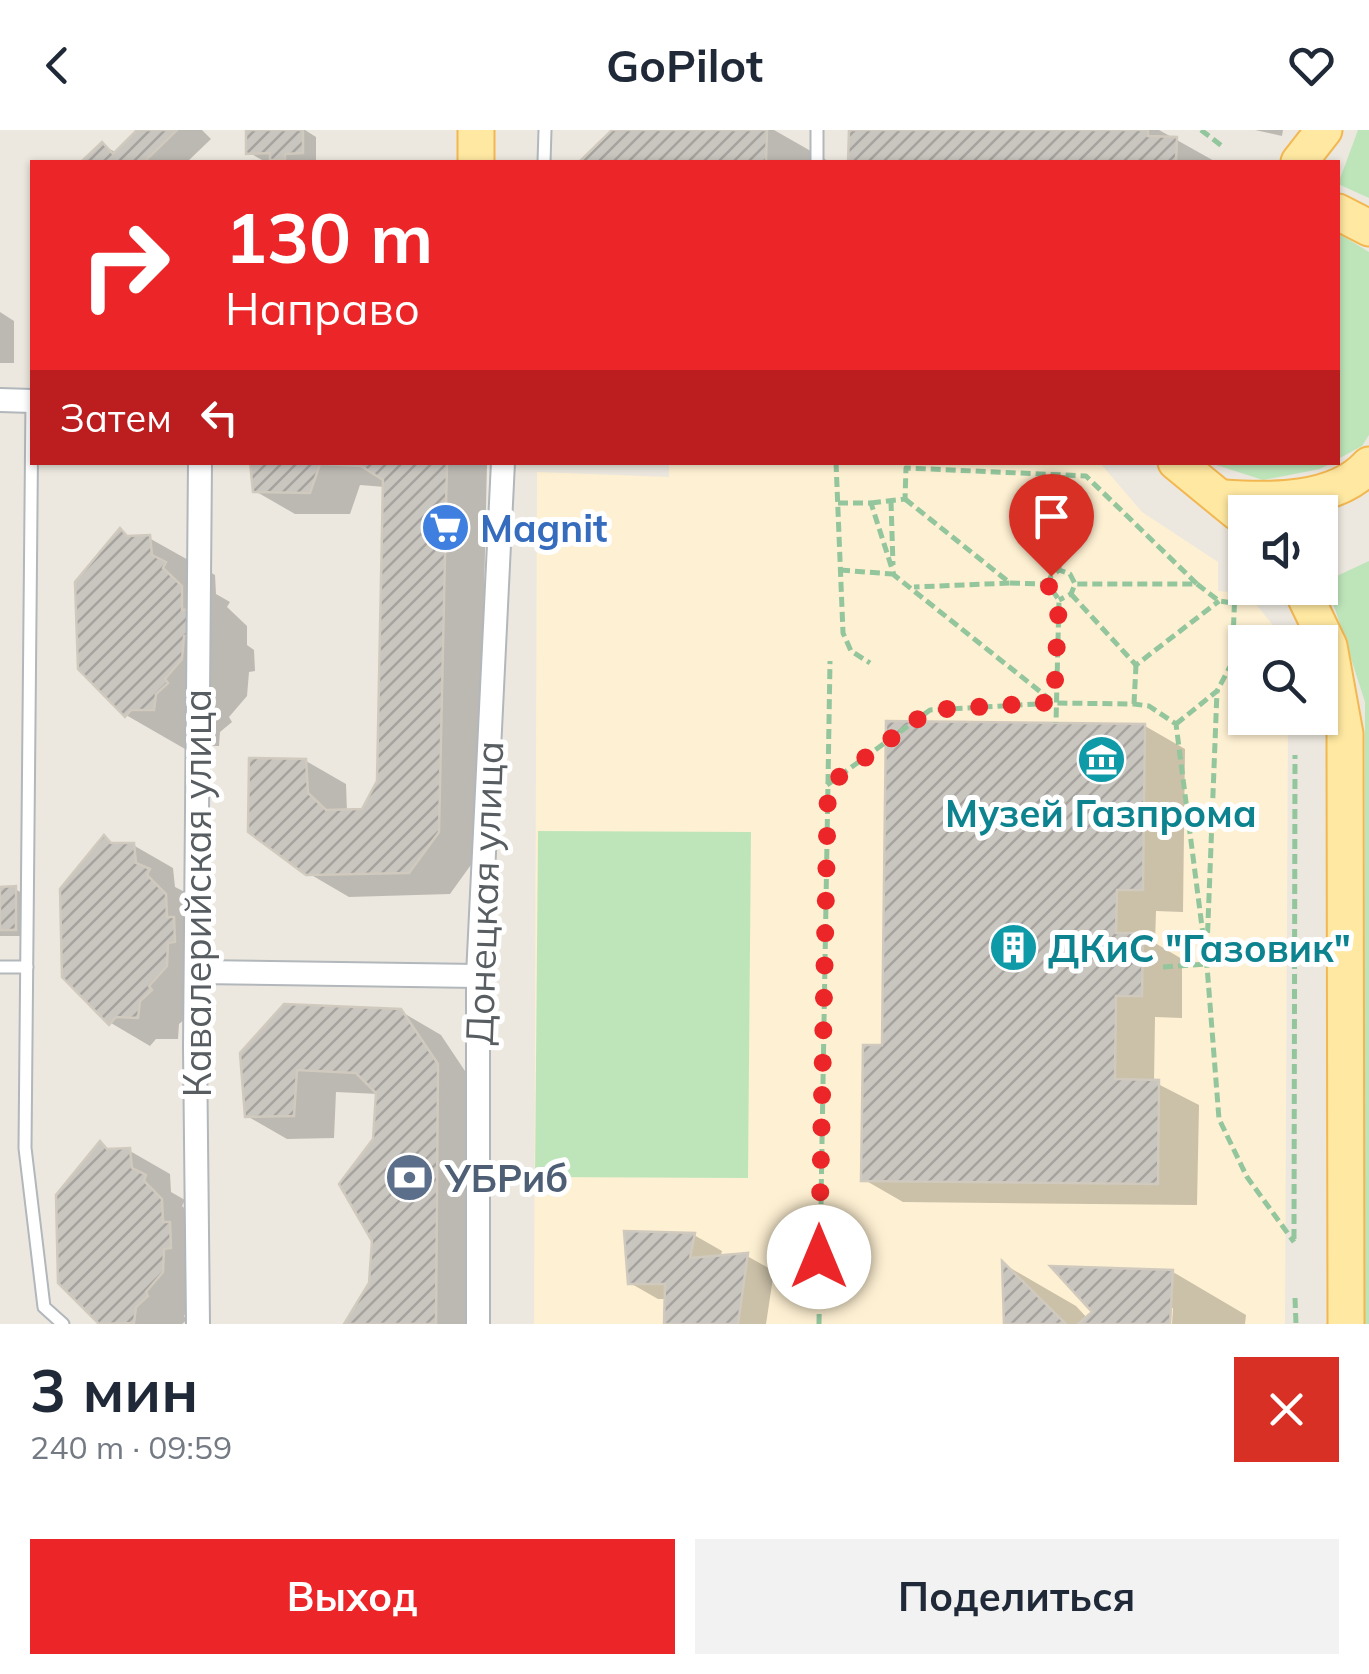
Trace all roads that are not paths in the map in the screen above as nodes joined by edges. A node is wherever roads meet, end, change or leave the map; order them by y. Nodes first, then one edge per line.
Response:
1 (476, 130) edge
2 (545, 130) edge
3 (817, 130) edge
4 (1324, 130) edge
5 (476, 160) edge
6 (544, 160) edge
7 (817, 160) edge
8 (1301, 160) edge
9 (1340, 213) edge
10 (1369, 228) edge
11 (0, 400) edge
12 (30, 401) edge
13 (31, 465) edge
14 (200, 465) edge
15 (503, 465) edge
16 (1180, 465) edge
17 (1369, 466) edge
18 (1312, 495) edge
19 (1228, 505) edge
20 (1309, 605) edge
21 (0, 967) edge
22 (26, 967) junction
23 (197, 972) junction
24 (478, 976) junction
25 (63, 1324) edge
26 (198, 1324) edge
27 (478, 1324) edge
28 (1346, 1324) edge

1 - 5 main road
2 - 6 lane
3 - 7 lane
4 - 8 main road
9 - 10 main road
11 - 12 street
13 - 22 lane
14 - 23 street, Кавалерийская улица
15 - 24 street, Донецкая улица
16 - 19 main road
17 - 18 main road
20 - 28 main road
21 - 22 lane
22 - 25 lane
23 - 24 street
23 - 26 street, Кавалерийская улица
24 - 27 street, Донецкая улица

